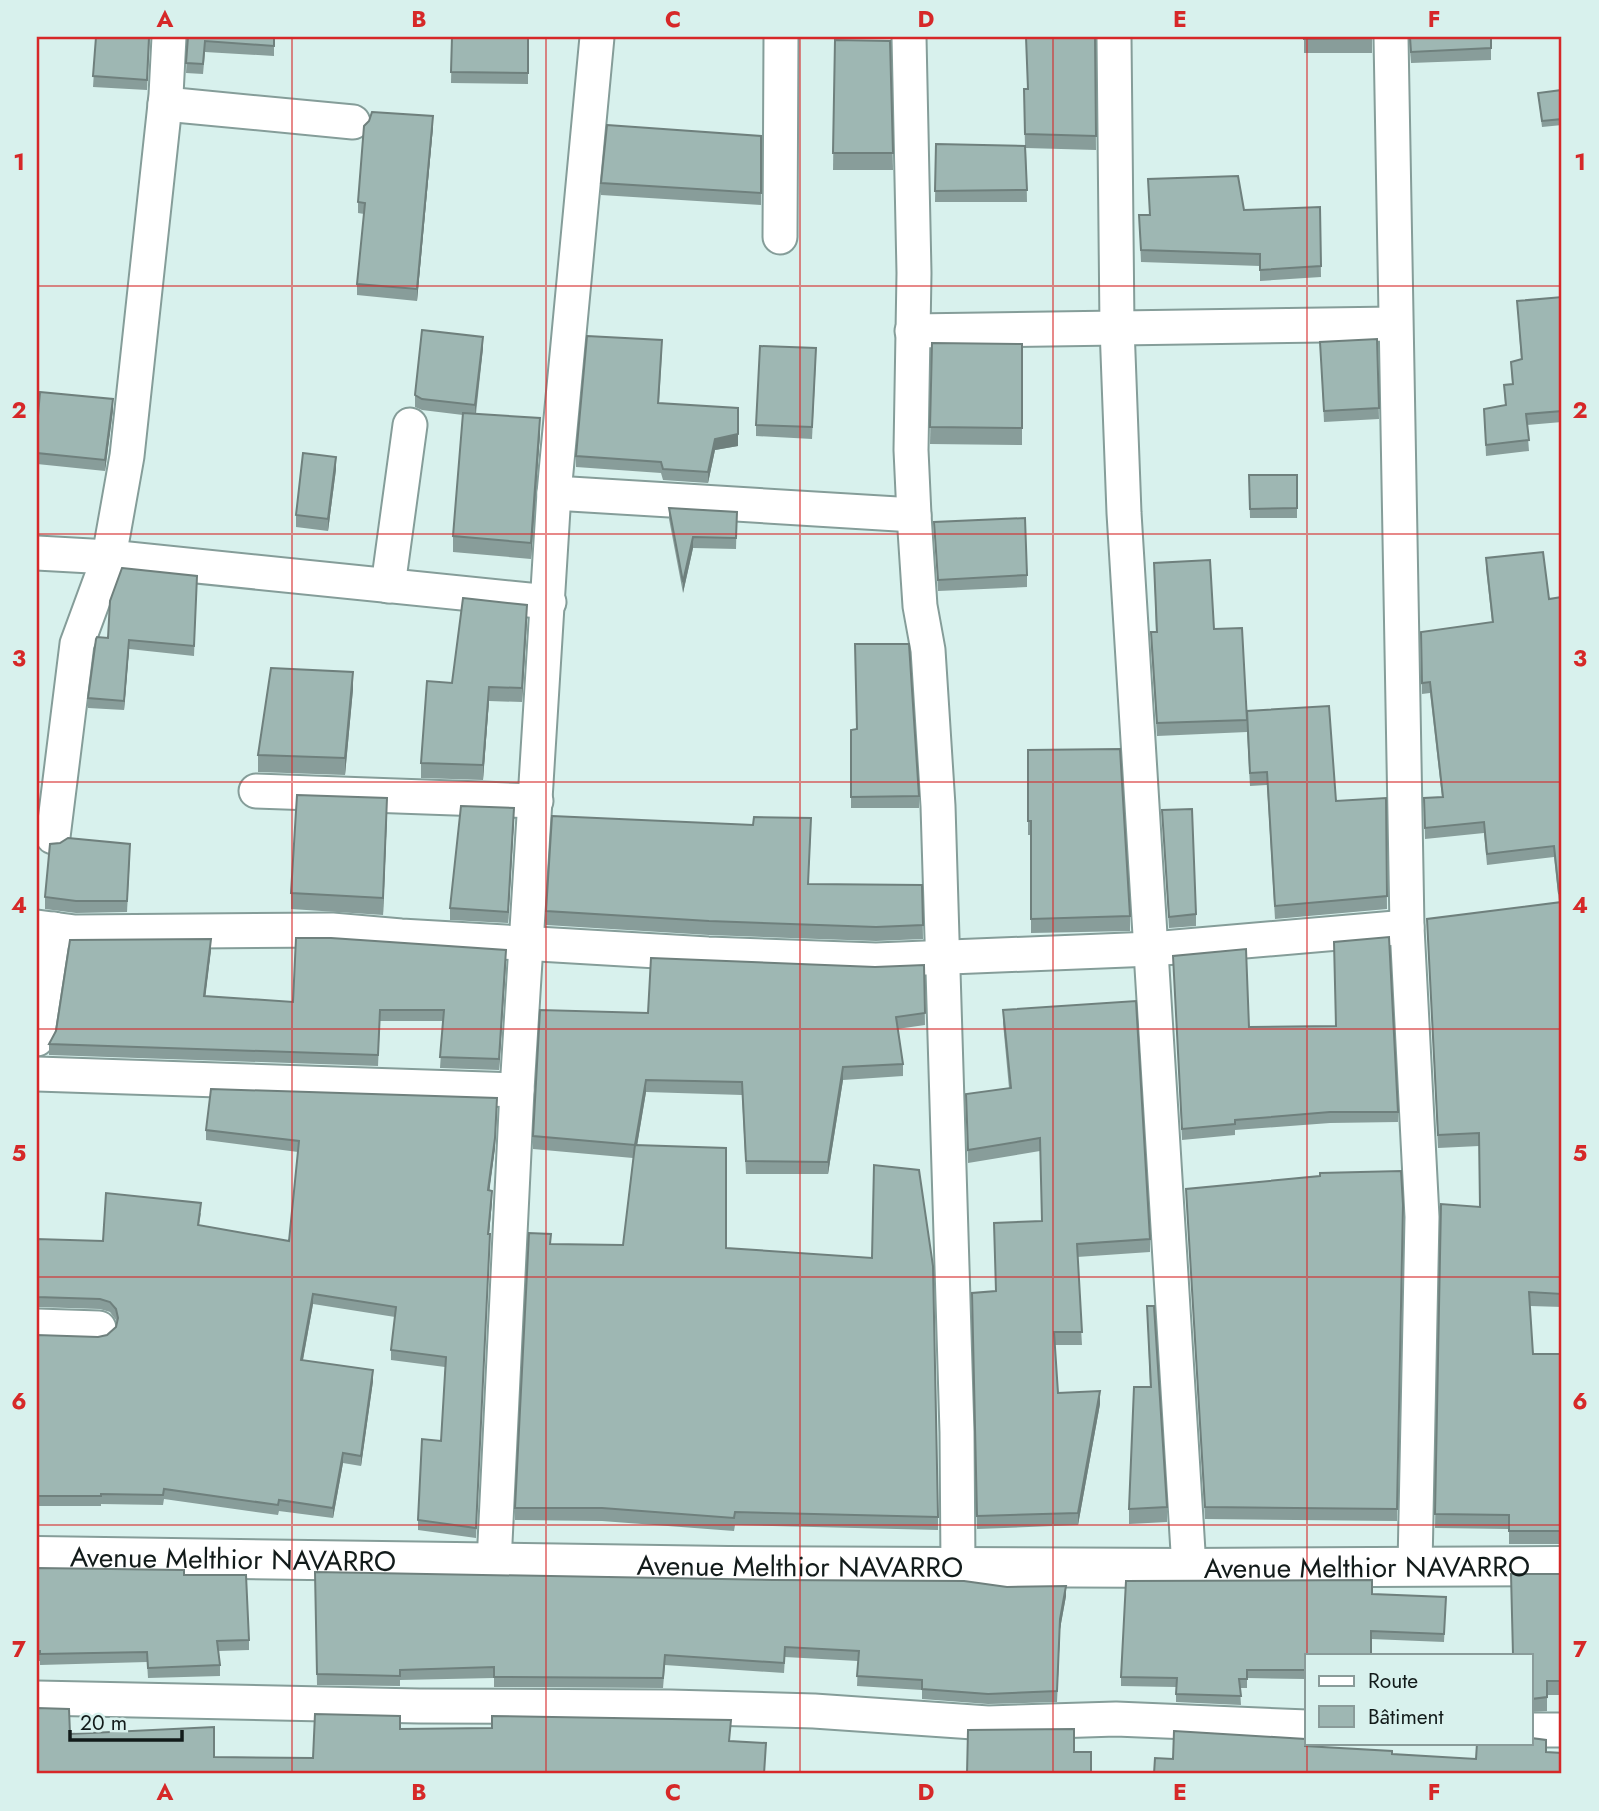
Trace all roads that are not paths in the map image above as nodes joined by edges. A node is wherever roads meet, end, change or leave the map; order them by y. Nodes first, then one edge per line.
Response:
1 (169, 37) edge
2 (597, 37) edge
3 (781, 37) edge
4 (909, 37) edge
5 (1114, 37) edge
6 (1391, 37) edge
7 (165, 104) junction
8 (353, 122) dead end
9 (780, 237) dead end
10 (1395, 324) junction
11 (1117, 327) junction
12 (912, 331) junction
13 (410, 425) dead end
14 (554, 493) junction
15 (914, 515) junction
16 (37, 553) edge
17 (109, 557) junction
18 (388, 586) junction
19 (549, 602) junction
20 (256, 790) dead end
21 (536, 801) junction
22 (53, 837) dead end
23 (1408, 927) junction
24 (46, 928) edge
25 (526, 942) junction
26 (1152, 948) junction
27 (944, 958) junction
28 (37, 1039) edge
29 (37, 1074) edge
30 (517, 1090) junction
31 (37, 1326) edge
32 (99, 1328) dead end
33 (37, 1556) edge
34 (494, 1563) junction
35 (1415, 1566) junction
36 (1562, 1566) edge
37 (958, 1567) junction
38 (1189, 1568) junction
39 (37, 1698) edge
40 (1305, 1727) edge
41 (1532, 1730) edge
42 (1562, 1730) edge

1 - 7 street
2 - 14 street
3 - 9 street
4 - 12 street
5 - 11 street
6 - 10 street
7 - 8 street
7 - 17 street
10 - 11 street
10 - 23 street
11 - 12 street
11 - 26 street
12 - 15 street
13 - 18 street
14 - 15 street
14 - 19 street
15 - 27 street
16 - 17 street
17 - 18 street
17 - 22 street
18 - 19 street
19 - 21 street
20 - 21 street
21 - 25 street
23 - 26 street
23 - 35 street
24 - 25 street
24 - 28 street
25 - 27 street
25 - 30 street
26 - 27 street
26 - 38 street
27 - 37 street
29 - 30 street
30 - 34 street
31 - 32 street
33 - 34 street, Avenue Melthior NAVARRO
34 - 37 street, Avenue Melthior NAVARRO
35 - 36 street, Avenue Melthior NAVARRO
35 - 38 street, Avenue Melthior NAVARRO
37 - 38 street, Avenue Melthior NAVARRO
39 - 40 street
41 - 42 street

